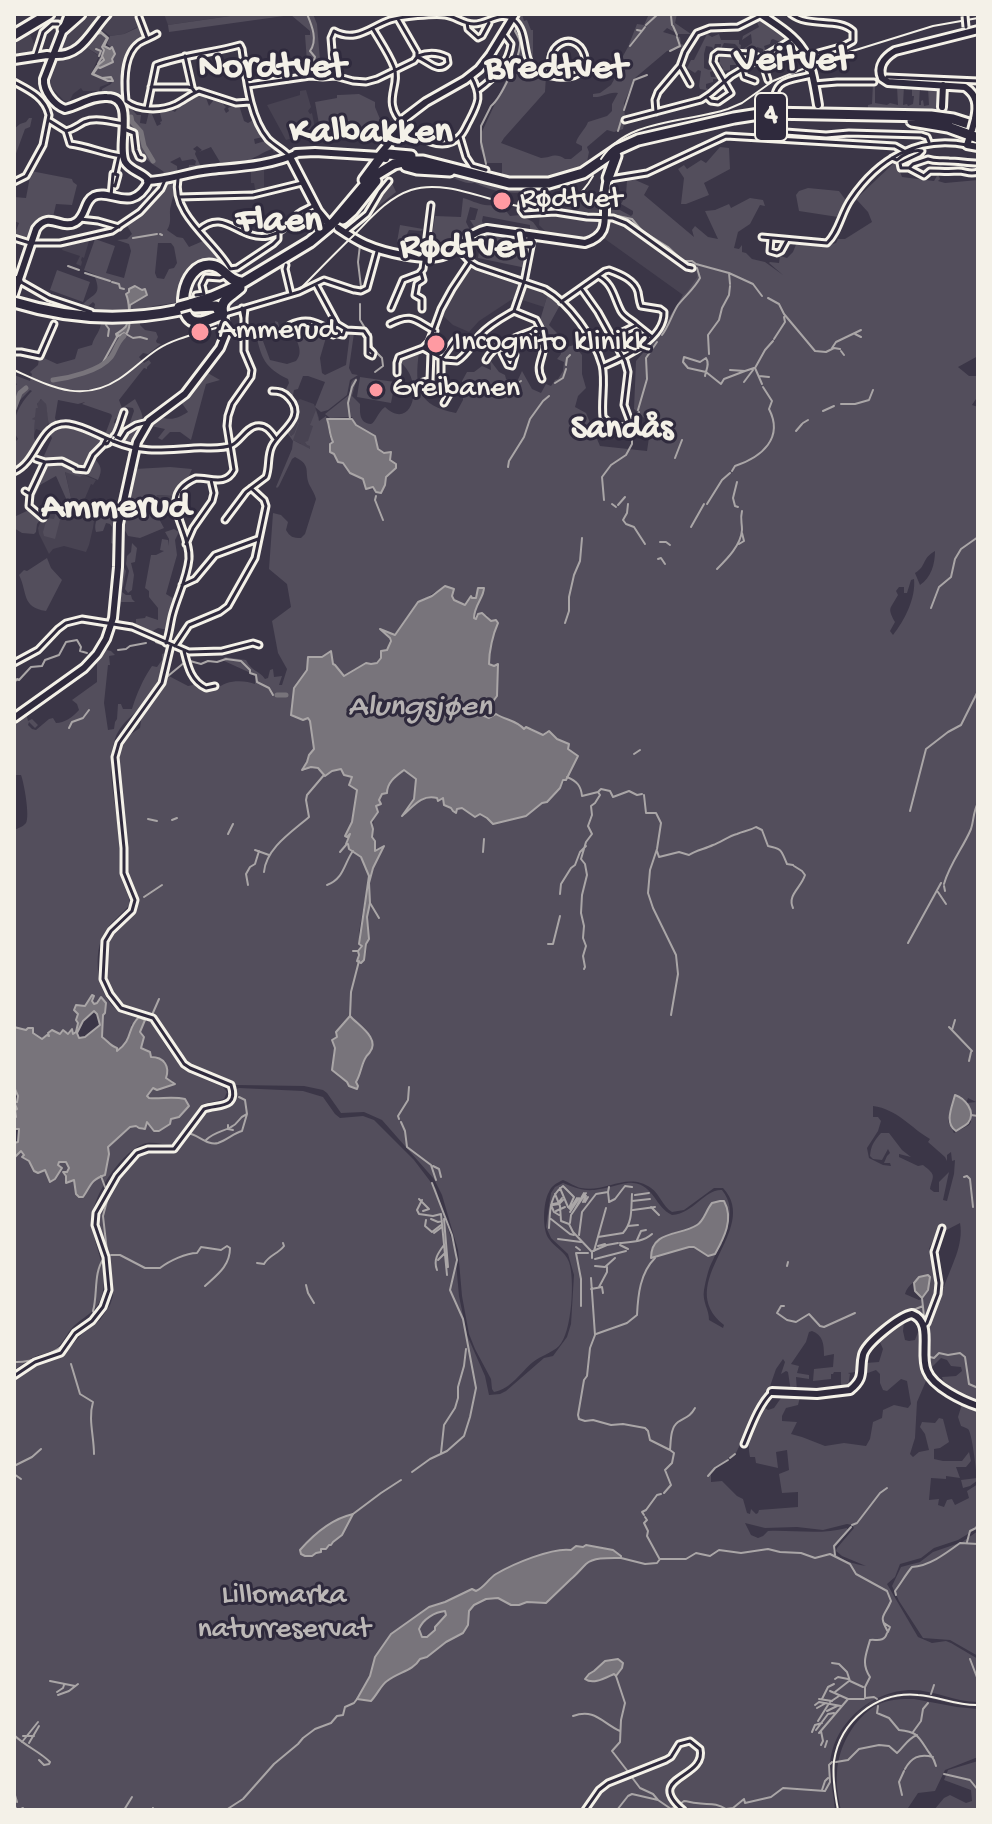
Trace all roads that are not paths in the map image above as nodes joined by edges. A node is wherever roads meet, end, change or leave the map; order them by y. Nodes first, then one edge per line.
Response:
1 (46, 14) edge
2 (76, 14) edge
3 (107, 14) edge
4 (791, 14) edge
5 (763, 15) edge
6 (965, 15) edge
7 (513, 16) edge
8 (139, 17) dead end
9 (398, 19) junction
10 (489, 21) junction
11 (467, 23) junction
12 (61, 26) junction
13 (373, 29) junction
14 (967, 30) junction
15 (978, 30) edge
16 (14, 34) edge
17 (157, 34) dead end
18 (502, 35) junction
19 (147, 38) junction
20 (794, 38) junction
21 (54, 56) junction
22 (185, 56) junction
23 (417, 56) junction
24 (807, 56) junction
25 (35, 57) junction
26 (761, 58) junction
27 (14, 60) edge
28 (680, 66) junction
29 (742, 69) junction
30 (395, 70) junction
31 (547, 75) junction
32 (812, 75) junction
33 (334, 76) junction
34 (471, 76) junction
35 (768, 80) dead end
36 (724, 81) junction
37 (755, 81) dead end
38 (922, 81) junction
39 (978, 81) edge
40 (14, 82) edge
41 (874, 82) dead end
42 (690, 84) dead end
43 (814, 84) junction
44 (248, 85) junction
45 (943, 85) junction
46 (151, 87) junction
47 (194, 90) junction
48 (478, 90) junction
49 (707, 97) junction
50 (123, 102) junction
51 (250, 102) junction
52 (977, 107) edge
53 (147, 108) junction
54 (774, 109) dead end
55 (819, 111) junction
56 (942, 111) junction
57 (656, 112) junction
58 (900, 117) junction
59 (49, 120) junction
60 (625, 120) dead end
61 (401, 126) junction
62 (124, 127) junction
63 (66, 131) junction
64 (772, 131) dead end
65 (973, 133) edge
66 (460, 137) junction
67 (929, 142) junction
68 (978, 147) edge
69 (904, 151) junction
70 (287, 155) junction
71 (121, 156) junction
72 (616, 156) junction
73 (384, 157) junction
74 (142, 158) dead end
75 (892, 158) junction
76 (978, 163) edge
77 (406, 166) dead end
78 (909, 168) junction
79 (452, 170) junction
80 (486, 170) dead end
81 (597, 170) junction
82 (978, 172) edge
83 (173, 178) junction
84 (608, 178) junction
85 (146, 180) junction
86 (376, 181) dead end
87 (389, 181) dead end
88 (14, 182) edge
89 (303, 182) junction
90 (111, 197) junction
91 (179, 197) junction
92 (351, 202) junction
93 (522, 203) dead end
94 (315, 205) junction
95 (431, 205) dead end
96 (606, 217) junction
97 (80, 219) junction
98 (328, 223) dead end
99 (119, 227) junction
100 (341, 227) junction
101 (199, 230) junction
102 (278, 233) junction
103 (533, 236) junction
104 (762, 237) dead end
105 (14, 238) edge
106 (771, 238) junction
107 (787, 240) junction
108 (32, 243) junction
109 (378, 248) junction
110 (457, 248) junction
111 (424, 258) junction
112 (470, 262) junction
113 (286, 265) dead end
114 (692, 268) dead end
115 (420, 273) junction
116 (226, 275) junction
117 (598, 276) junction
118 (17, 280) edge
119 (524, 282) junction
120 (315, 283) junction
121 (242, 285) junction
122 (581, 288) junction
123 (224, 292) junction
124 (291, 294) junction
125 (14, 298) edge
126 (561, 302) junction
127 (192, 303) junction
128 (244, 307) junction
129 (391, 308) dead end
130 (422, 309) dead end
131 (514, 311) junction
132 (91, 312) dead end
133 (223, 318) junction
134 (54, 324) dead end
135 (337, 324) junction
136 (390, 324) dead end
137 (637, 325) junction
138 (291, 328) dead end
139 (539, 328) junction
140 (345, 329) junction
141 (435, 331) junction
142 (333, 335) dead end
143 (612, 337) junction
144 (652, 337) junction
145 (509, 342) junction
146 (423, 348) junction
147 (369, 349) dead end
148 (469, 349) junction
149 (14, 352) edge
150 (431, 353) junction
151 (502, 353) dead end
152 (623, 357) junction
153 (442, 358) junction
154 (486, 360) dead end
155 (602, 366) junction
156 (397, 373) dead end
157 (542, 379) dead end
158 (423, 382) dead end
159 (272, 391) dead end
160 (444, 403) dead end
161 (124, 412) dead end
162 (148, 422) junction
163 (117, 430) junction
164 (276, 439) junction
165 (108, 441) junction
166 (230, 446) junction
167 (136, 448) junction
168 (36, 459) dead end
169 (45, 462) junction
170 (14, 472) edge
171 (211, 479) junction
172 (251, 488) junction
173 (43, 518) dead end
174 (225, 520) dead end
175 (258, 539) junction
176 (186, 544) junction
177 (182, 585) junction
178 (110, 624) junction
179 (171, 645) junction
180 (259, 645) dead end
181 (184, 651) junction
182 (14, 663) edge
183 (215, 686) dead end
184 (14, 718) edge
185 (942, 1228) dead end
186 (924, 1326) junction
187 (14, 1376) edge
188 (772, 1392) joint
189 (978, 1406) edge
190 (744, 1444) dead end
191 (585, 1810) edge
192 (683, 1810) edge

1 - 16 highway
2 - 12 highway
3 - 21 street
4 - 24 street
5 - 20 street
5 - 28 street
6 - 14 street, bridge
7 - 10 street
7 - 18 street
7 - 31 street
8 - 19 street
9 - 11 street
9 - 13 street
9 - 23 street
10 - 11 street
10 - 11 street
12 - 21 street
12 - 25 street
13 - 30 street
13 - 33 street
14 - 15 street
14 - 38 street
17 - 19 street
18 - 34 street
18 - 48 street
19 - 50 street
20 - 24 street
20 - 26 street
21 - 25 street
21 - 50 street
22 - 44 street
22 - 46 street
22 - 47 street
23 - 23 street
23 - 30 street
24 - 32 street
25 - 27 street
26 - 29 street
26 - 35 street
26 - 36 street
28 - 42 street
28 - 57 street
29 - 36 street
29 - 37 street
30 - 33 street
30 - 61 street
31 - 31 street
32 - 43 street
32 - 54 street
33 - 44 street
34 - 48 street
34 - 61 street
36 - 49 street
36 - 49 street
38 - 39 street
38 - 45 street
40 - 59 street
41 - 43 street
43 - 55 street
44 - 51 street
45 - 52 street
45 - 56 street
46 - 47 street
46 - 53 street
47 - 51 street
47 - 53 street
48 - 66 street
49 - 57 street
50 - 53 street
50 - 62 street
51 - 70 street
52 - 65 street
55 - 58 highway, 4
55 - 79 highway, 4
56 - 58 highway
56 - 65 highway
57 - 60 street
58 - 65 highway
58 - 72 highway, 4
59 - 63 street
59 - 88 street
61 - 66 street
61 - 73 street
62 - 63 street
62 - 71 street
62 - 74 street
63 - 71 street
64 - 67 street
65 - 67 street
65 - 68 street
66 - 80 street
67 - 69 street
69 - 75 street
69 - 84 street
70 - 73 street
70 - 83 street
70 - 89 street
71 - 85 street
71 - 90 street
72 - 81 highway, 4
72 - 84 highway
73 - 79 highway
73 - 92 highway
75 - 78 street
75 - 107 street
76 - 78 street
77 - 79 highway
78 - 82 street
79 - 81 highway, 4
79 - 92 highway, 4
79 - 100 highway, 4
81 - 84 highway
83 - 85 street
83 - 91 street
83 - 99 street
84 - 96 street
85 - 90 street
86 - 100 highway
87 - 100 street
89 - 91 street
89 - 94 street
90 - 97 street
91 - 101 street
92 - 121 highway, 4
93 - 96 street
94 - 98 street
94 - 102 street
95 - 111 street
96 - 103 street
96 - 114 street
97 - 99 street
97 - 108 street
99 - 108 street
100 - 109 street
100 - 121 highway, 4
101 - 102 street
101 - 102 street
103 - 110 street
103 - 119 street
104 - 106 street
105 - 108 street
106 - 107 street
106 - 107 street
108 - 118 street
109 - 111 street
109 - 120 street
110 - 111 street
110 - 112 street
111 - 115 street
112 - 119 street
112 - 141 street
113 - 124 street
115 - 129 street
115 - 130 street
116 - 121 highway
116 - 123 highway
116 - 127 street
116 - 133 highway
117 - 122 street
117 - 137 street
117 - 144 street
118 - 125 street
118 - 132 street
119 - 126 street
119 - 131 street
120 - 124 street
120 - 135 street
121 - 123 highway, 4
121 - 127 highway, 4
121 - 133 highway
122 - 126 street
122 - 143 street
123 - 127 highway, 4
124 - 128 street
125 - 127 highway, 4, bridge
126 - 155 street
127 - 133 highway
128 - 133 street
128 - 166 street
131 - 139 street
131 - 148 street
133 - 162 street
134 - 149 street
135 - 138 street
135 - 140 street
136 - 141 street
137 - 143 street
137 - 144 street
139 - 145 street
139 - 157 street
140 - 142 street
140 - 147 street
141 - 146 street
143 - 152 street
144 - 152 street
145 - 151 street
145 - 154 street
146 - 150 street
146 - 156 street
148 - 153 street
148 - 153 street
150 - 153 street
150 - 158 street
152 - 155 street
152 - 155 street
153 - 160 street
159 - 164 street
161 - 163 street
162 - 165 street
162 - 167 street
163 - 165 street
163 - 165 street
164 - 166 street
164 - 172 street
165 - 167 street
165 - 169 street
165 - 170 street
166 - 167 street
166 - 171 street
167 - 178 street
168 - 169 street
169 - 173 street
171 - 176 street
171 - 176 street
172 - 174 street
172 - 175 street
175 - 177 street
175 - 179 street
176 - 177 street
177 - 179 street
178 - 179 street
178 - 182 street
178 - 184 street
179 - 181 street
179 - 187 street
180 - 181 street
181 - 183 street
185 - 186 street
186 - 188 street
186 - 189 street
188 - 190 street
191 - 192 street

